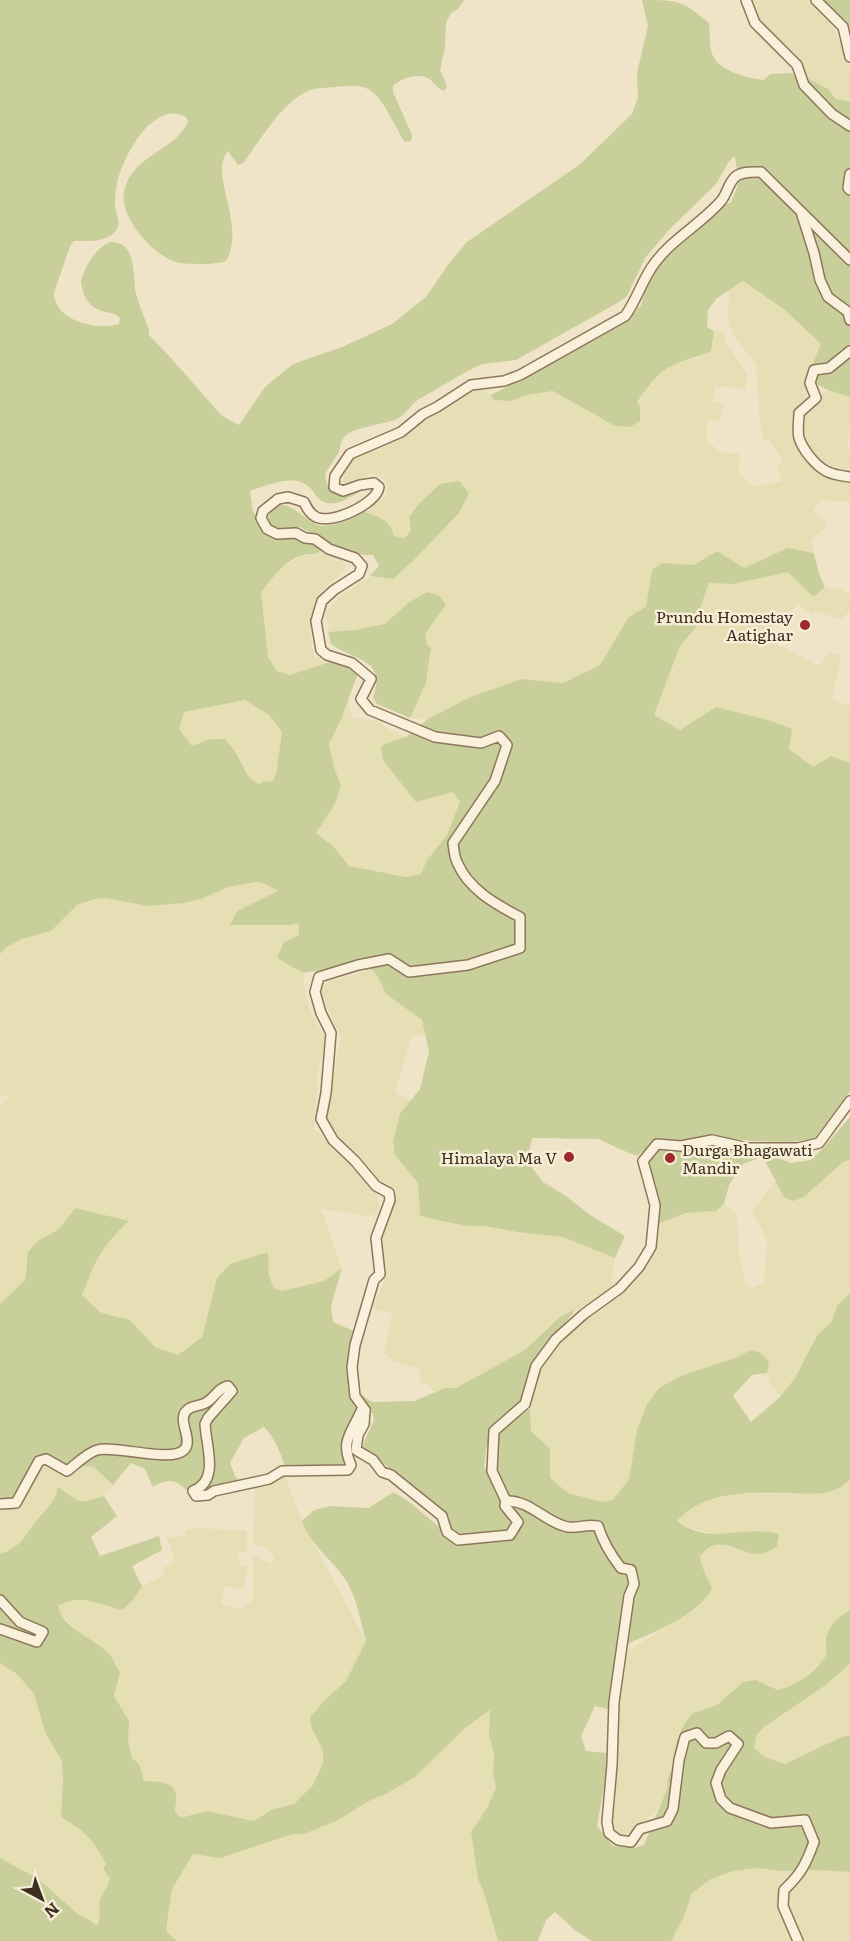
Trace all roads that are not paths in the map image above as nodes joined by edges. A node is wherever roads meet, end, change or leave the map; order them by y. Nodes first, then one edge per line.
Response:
1 (747, 0) edge
2 (816, 0) edge
3 (850, 57) edge
4 (850, 126) edge
5 (850, 174) edge
6 (850, 190) edge
7 (801, 213) junction
8 (850, 260) edge
9 (850, 320) edge
10 (850, 351) edge
11 (850, 477) edge
12 (850, 1101) edge
13 (365, 1410) junction
14 (506, 1501) junction
15 (0, 1504) edge
16 (0, 1600) edge
17 (0, 1629) edge
18 (798, 1941) edge

1 - 4 street
2 - 3 street
5 - 6 street
7 - 8 street
7 - 9 street
7 - 13 street
10 - 11 street
12 - 14 street
13 - 14 street
13 - 15 street
14 - 18 street
16 - 17 street

